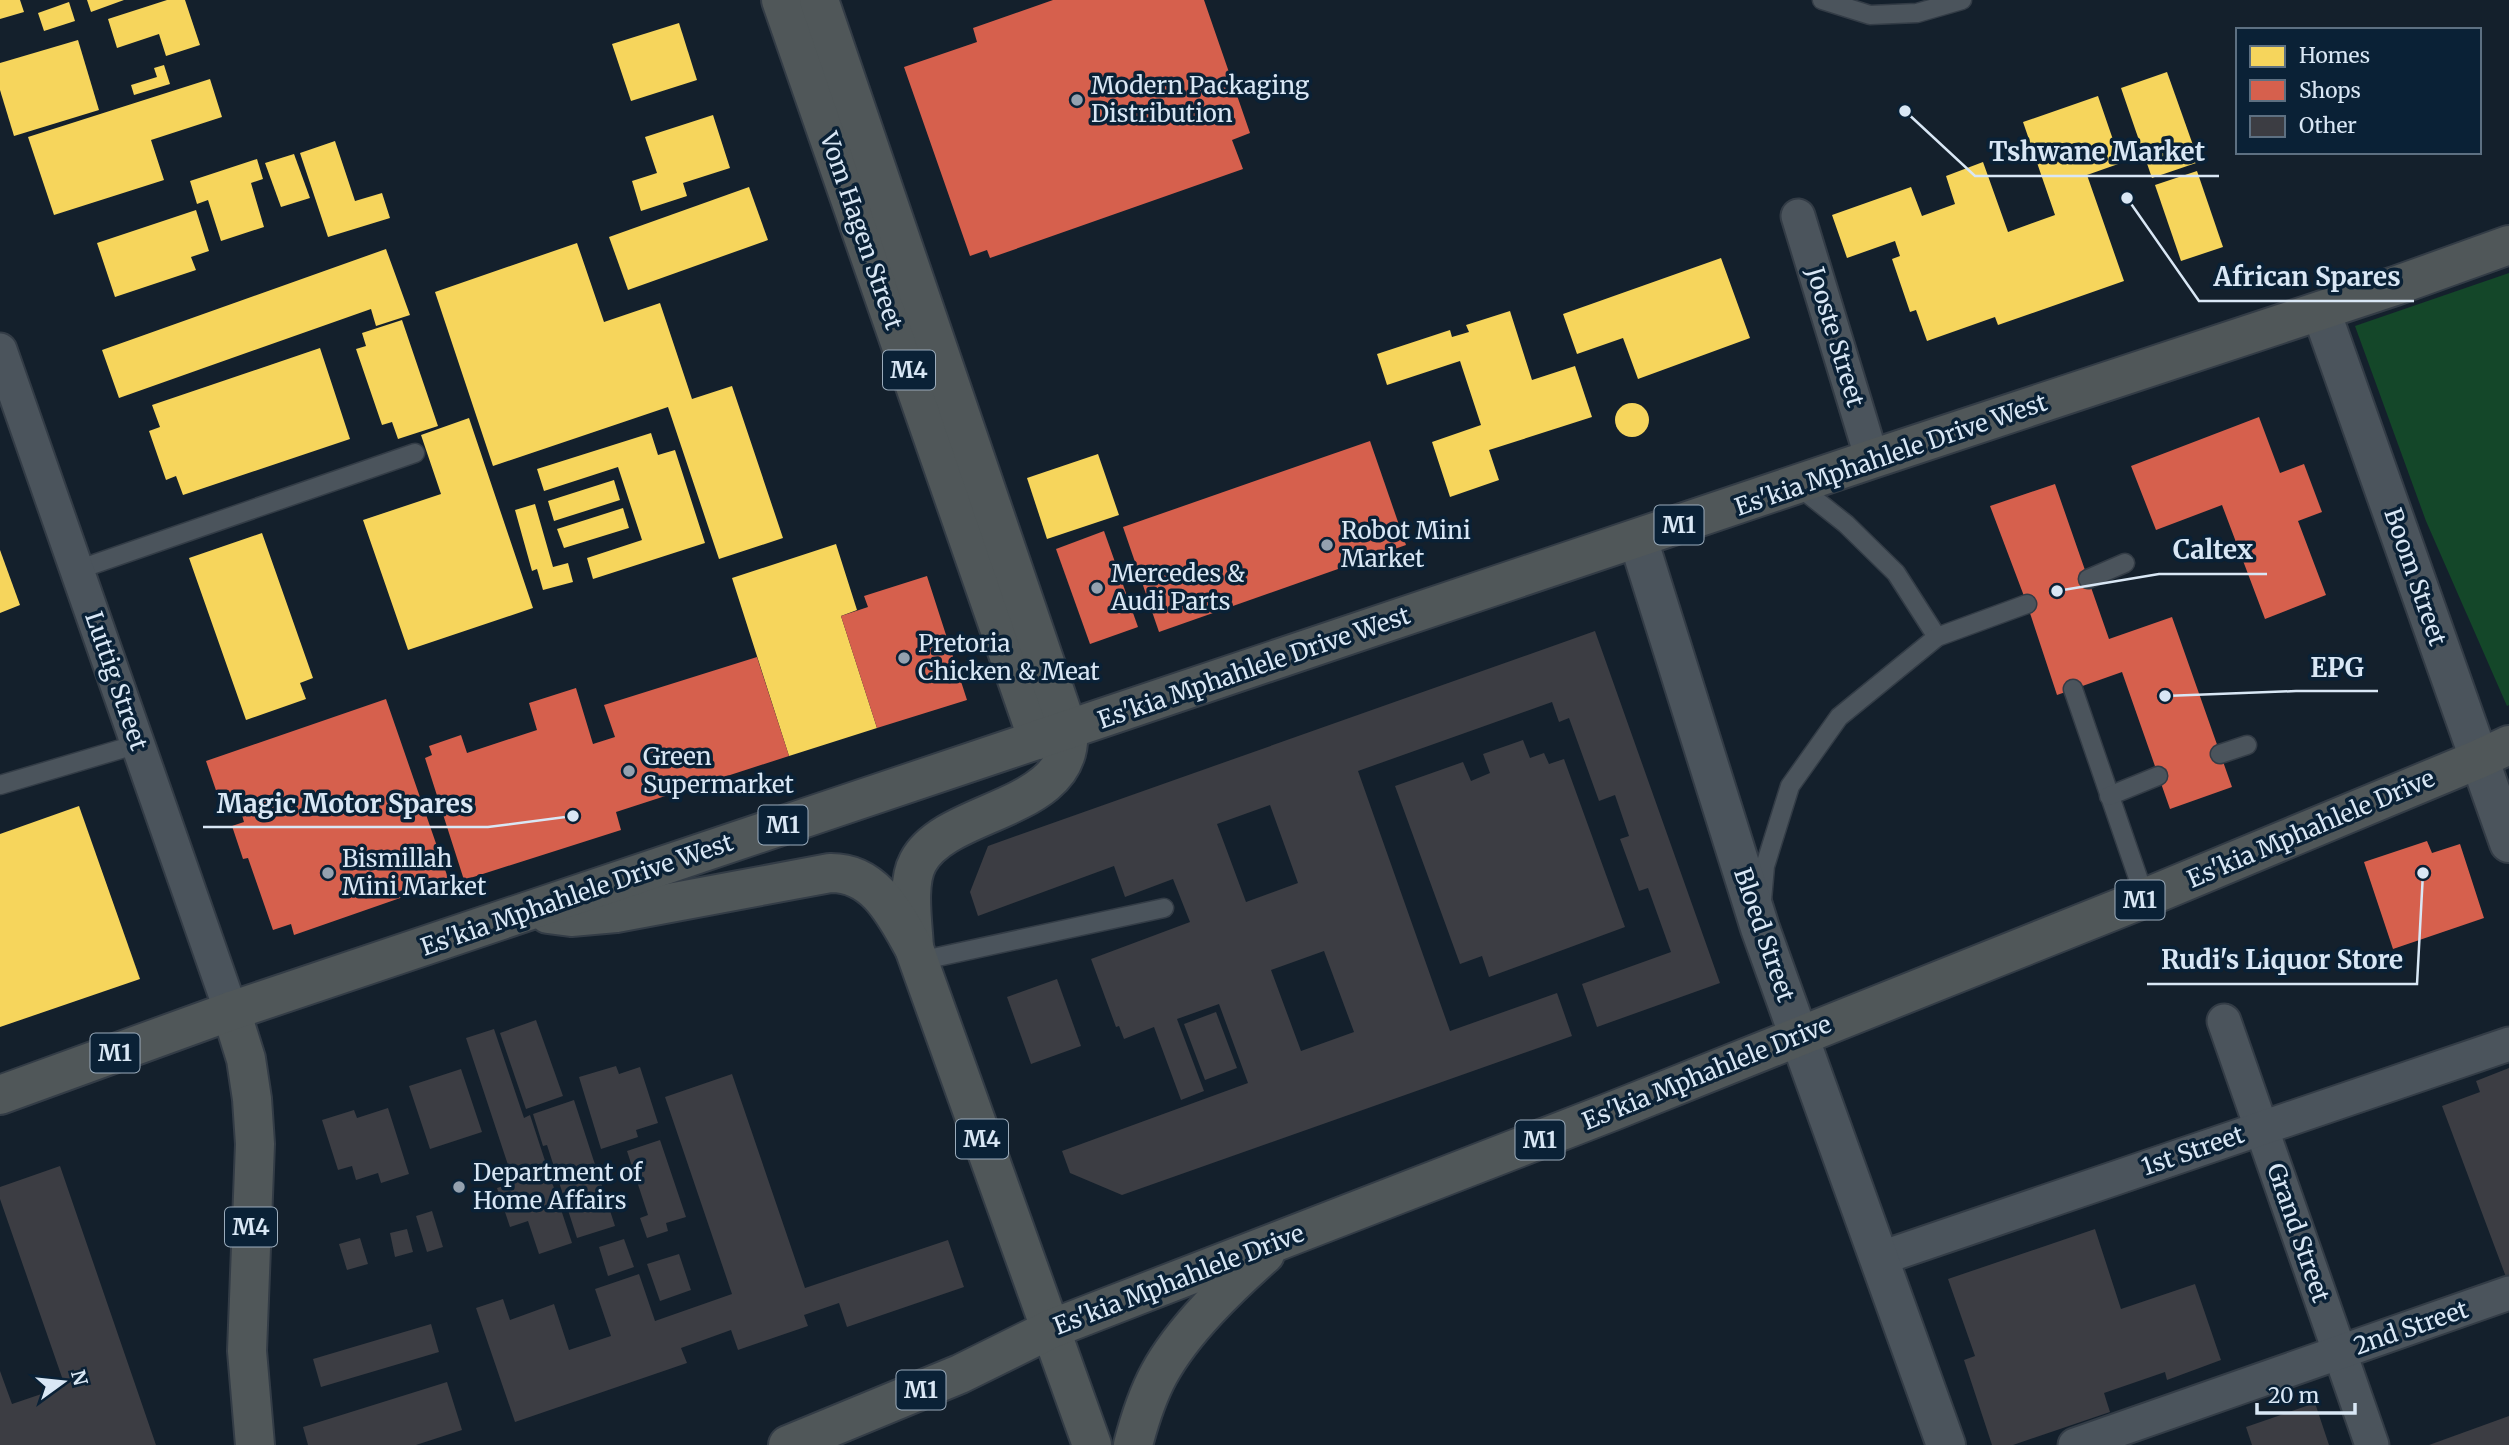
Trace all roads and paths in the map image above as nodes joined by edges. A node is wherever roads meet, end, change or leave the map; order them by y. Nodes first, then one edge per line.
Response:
1 (781, 0) edge
2 (819, 0) edge
3 (1822, 0) edge
4 (1962, 0) edge
5 (1798, 216) dead end
6 (2509, 231) edge
7 (2509, 245) edge
8 (2395, 286) junction
9 (2321, 311) junction
10 (0, 350) edge
11 (415, 453) dead end
12 (1872, 459) junction
13 (1798, 486) junction
14 (1638, 539) junction
15 (2125, 563) dead end
16 (77, 570) junction
17 (2088, 579) dead end
18 (2027, 604) dead end
19 (1937, 637) junction
20 (2073, 689) dead end
21 (1053, 735) junction
22 (138, 744) junction
23 (2247, 745) dead end
24 (2494, 752) edge
25 (2220, 754) dead end
26 (2158, 776) dead end
27 (0, 785) edge
28 (2109, 796) junction
29 (2509, 843) edge
30 (2145, 898) junction
31 (1164, 908) dead end
32 (529, 911) junction
33 (1760, 928) junction
34 (916, 955) junction
35 (231, 1012) junction
36 (2224, 1021) dead end
37 (1799, 1035) junction
38 (2509, 1044) edge
39 (0, 1095) edge
40 (2262, 1128) junction
41 (1279, 1240) junction
42 (1878, 1259) junction
43 (2509, 1293) edge
44 (1051, 1329) junction
45 (2340, 1353) junction
46 (254, 1445) edge
47 (788, 1445) edge
48 (1092, 1445) edge
49 (1133, 1445) edge
50 (1946, 1445) edge
51 (2075, 1445) edge
52 (2372, 1445) edge

1 - 21 main road, Vom Hagen Street / M4
2 - 21 main road, Vom Hagen Street / M4
3 - 4 lane
5 - 12 street, Jooste Street
6 - 8 main road
7 - 8 main road, Es'kia Mphahlele Drive West / M1
8 - 9 main road, Es'kia Mphahlele Drive West / M1
9 - 12 main road, Es'kia Mphahlele Drive West / M1
9 - 24 main road, Boom Street
10 - 16 street, Luttig Street
11 - 16 lane
12 - 13 main road, Es'kia Mphahlele Drive West / M1
13 - 14 main road, Es'kia Mphahlele Drive West / M1
13 - 19 lane
14 - 21 main road, Es'kia Mphahlele Drive West / M1
14 - 33 main road, Bloed Street
15 - 17 lane
16 - 22 street, Luttig Street
18 - 19 lane
19 - 33 lane
20 - 28 lane
21 - 32 main road, Es'kia Mphahlele Drive West / M1
21 - 34 main road
22 - 27 lane
22 - 35 street, Luttig Street
23 - 25 lane
24 - 29 main road, Boom Street
24 - 30 main road, Es'kia Mphahlele Drive / M1
26 - 28 lane
28 - 30 lane
30 - 37 main road, Es'kia Mphahlele Drive / M1
31 - 34 lane
32 - 34 main road
32 - 35 main road, Es'kia Mphahlele Drive West / M1
33 - 37 main road, Bloed Street
34 - 44 main road, M4
35 - 39 main road, Es'kia Mphahlele Drive West / M1
35 - 46 main road, M4
36 - 40 street, Grand Street
37 - 41 main road, Es'kia Mphahlele Drive / M1
37 - 42 main road, Bloed Street
38 - 40 street, 1st Street
40 - 42 street, 1st Street
40 - 45 street, Grand Street
41 - 44 main road, Es'kia Mphahlele Drive / M1
41 - 49 main road
42 - 50 main road, Bloed Street
43 - 45 street, 2nd Street
44 - 47 main road, Es'kia Mphahlele Drive / M1
44 - 48 main road, M4
45 - 51 street, 2nd Street
45 - 52 street, Grand Street

